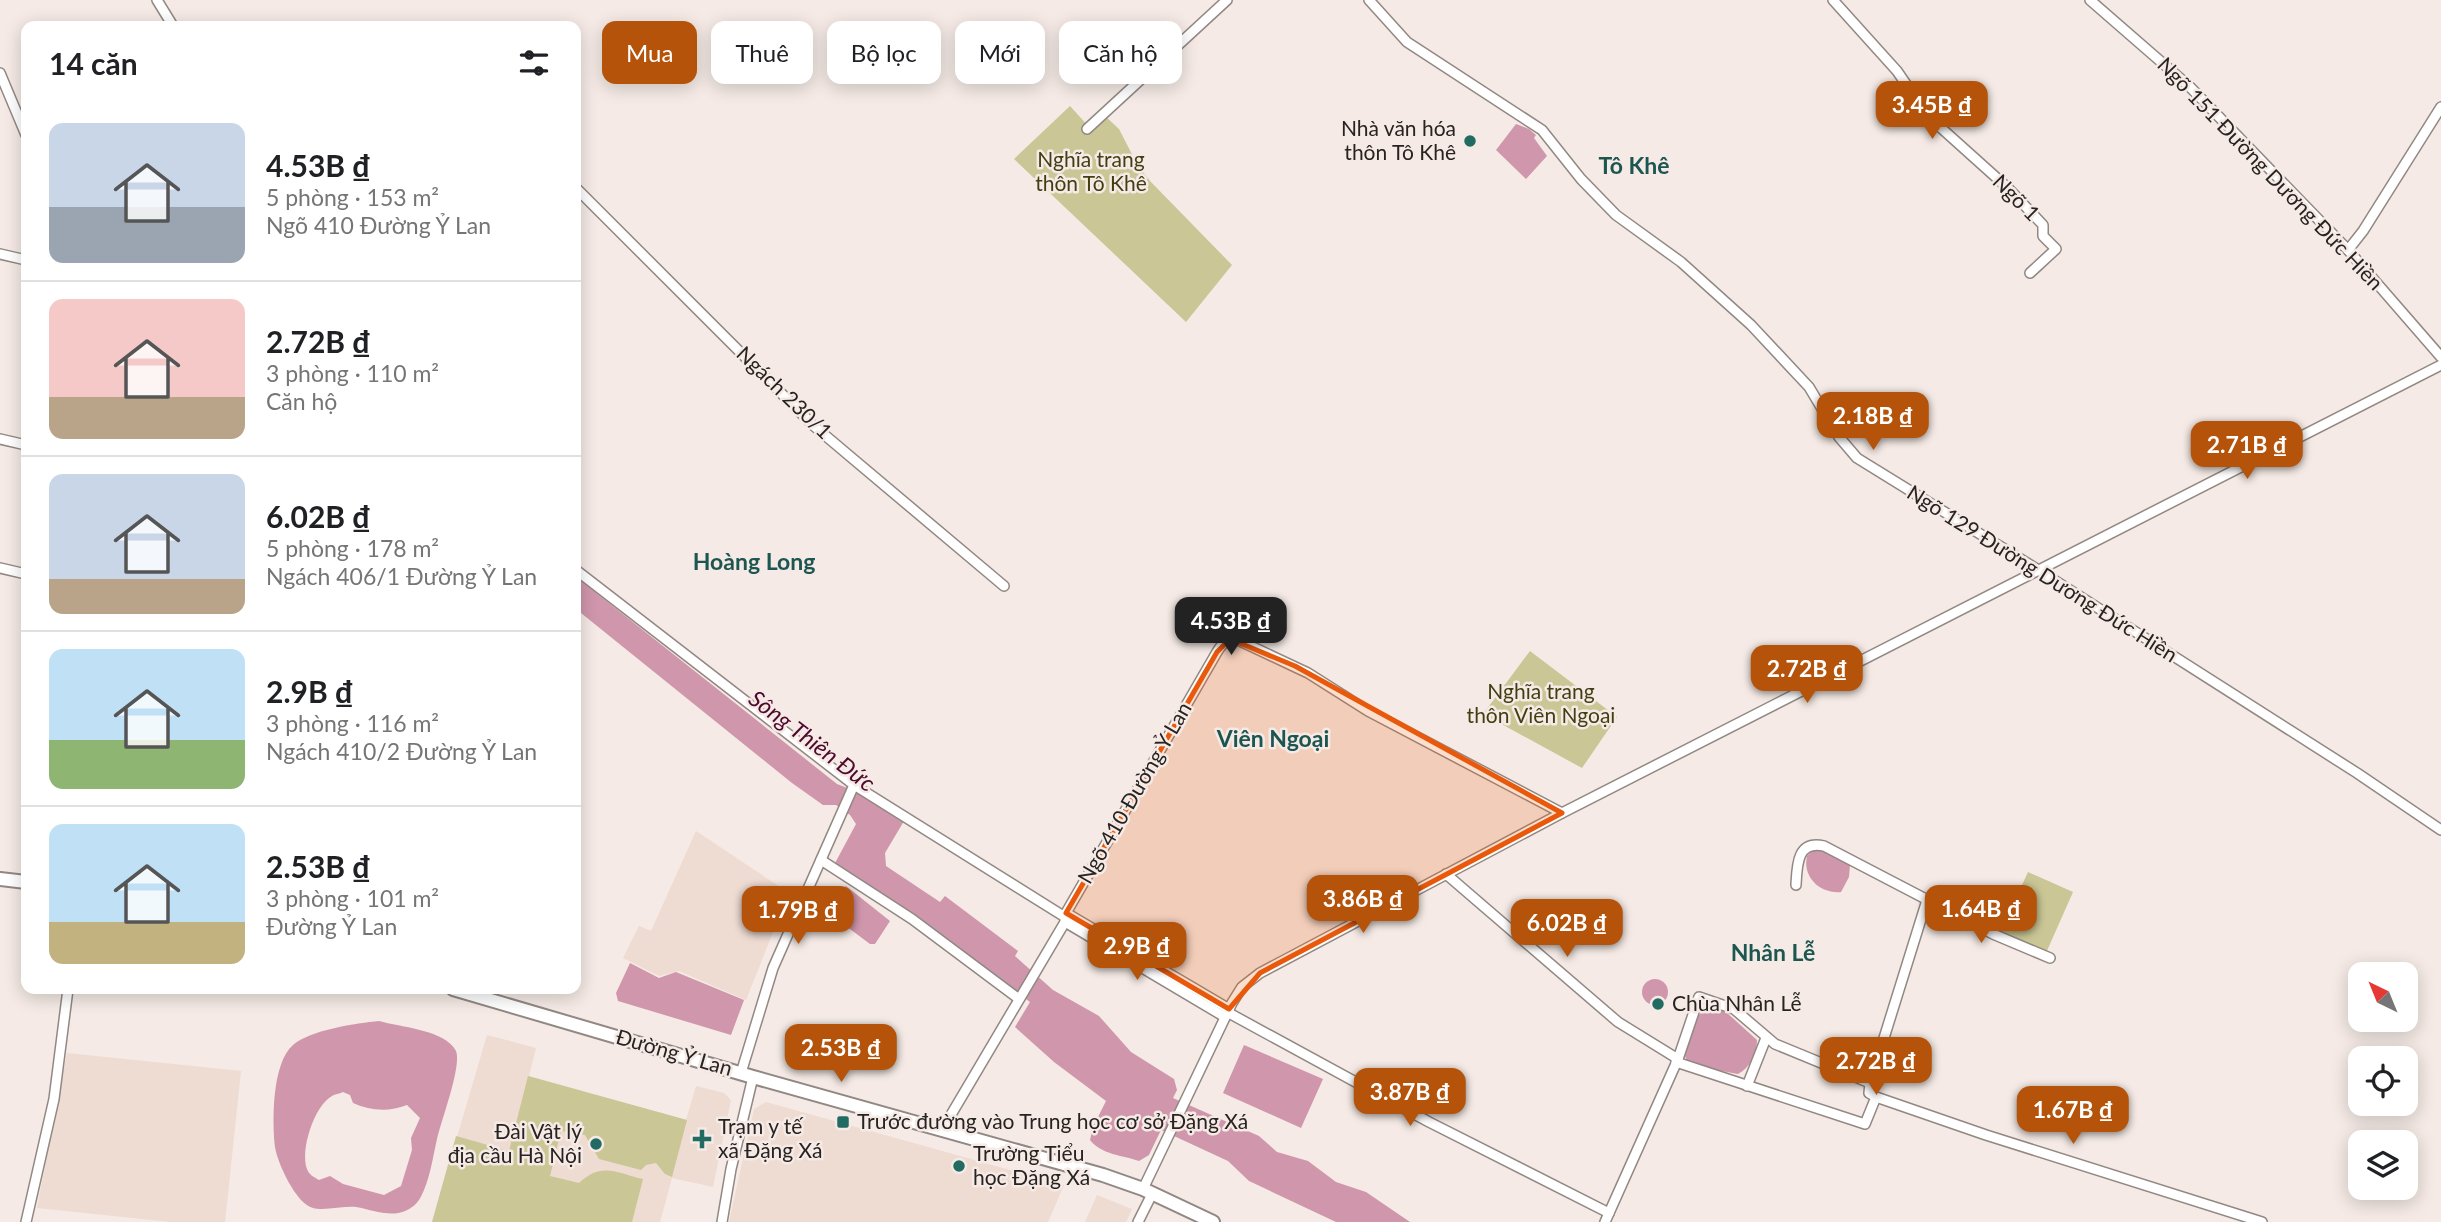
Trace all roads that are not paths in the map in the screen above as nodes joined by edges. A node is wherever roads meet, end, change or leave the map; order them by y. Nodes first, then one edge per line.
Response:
1 (157, 0) edge
2 (1227, 0) edge
3 (1369, 0) edge
4 (1833, 0) edge
5 (2090, 0) edge
6 (170, 21) edge
7 (0, 73) edge
8 (2441, 107) edge
9 (21, 123) edge
10 (1087, 129) dead end
11 (581, 193) edge
12 (2348, 250) junction
13 (0, 254) edge
14 (21, 259) edge
15 (2030, 273) dead end
16 (2441, 357) edge
17 (2441, 365) edge
18 (0, 439) edge
19 (21, 444) edge
20 (0, 568) edge
21 (2040, 571) junction
22 (21, 573) edge
23 (581, 574) edge
24 (1004, 586) dead end
25 (854, 785) junction
26 (1562, 813) junction
27 (2441, 830) edge
28 (821, 860) junction
29 (1446, 874) junction
30 (0, 879) edge
31 (21, 881) edge
32 (1796, 885) dead end
33 (1927, 900) junction
34 (1065, 917) junction
35 (2050, 958) dead end
36 (67, 994) edge
37 (470, 994) edge
38 (1019, 999) junction
39 (1227, 1013) junction
40 (1766, 1038) junction
41 (1677, 1061) junction
42 (747, 1075) junction
43 (1870, 1083) junction
44 (1747, 1086) junction
45 (1876, 1097) junction
46 (942, 1130) junction
47 (1148, 1192) junction
48 (1607, 1218) edge
49 (26, 1222) edge
50 (722, 1222) edge
51 (1138, 1222) edge
52 (1213, 1222) edge
53 (2262, 1222) edge

1 - 6 street
2 - 10 street
3 - 21 street, Ngõ 129 Đường Dương Đức Hiền
4 - 15 street, Ngõ 1
5 - 12 street, Ngõ 151 Đường Dương Đức Hiền
7 - 9 street
8 - 12 street
11 - 24 street, Ngách 230/1
12 - 16 street, Ngõ 151 Đường Dương Đức Hiền
13 - 14 street
17 - 21 street
18 - 19 street
20 - 22 street
21 - 26 street
21 - 27 street, Ngõ 129 Đường Dương Đức Hiền
23 - 25 street
25 - 28 street
25 - 34 street
26 - 29 street
26 - 34 street, Ngõ 410 Đường Ỷ Lan
28 - 38 street
28 - 42 street
29 - 39 street
29 - 41 street
30 - 31 main road
32 - 33 street
33 - 35 street
33 - 43 street
34 - 38 street, Ngõ 410 Đường Ỷ Lan
34 - 39 street
36 - 49 street
37 - 42 main road, Đường Ỷ Lan
38 - 46 street, Ngõ 410 Đường Ỷ Lan
39 - 47 street
39 - 48 street
40 - 41 street
40 - 43 street
40 - 44 street
41 - 44 street
41 - 48 street
42 - 46 main road, Đường Ỷ Lan
42 - 50 street
43 - 45 street
44 - 45 street
45 - 53 street
46 - 47 main road, Đường Ỷ Lan
47 - 51 street
47 - 52 main road, Đường Ỷ Lan

